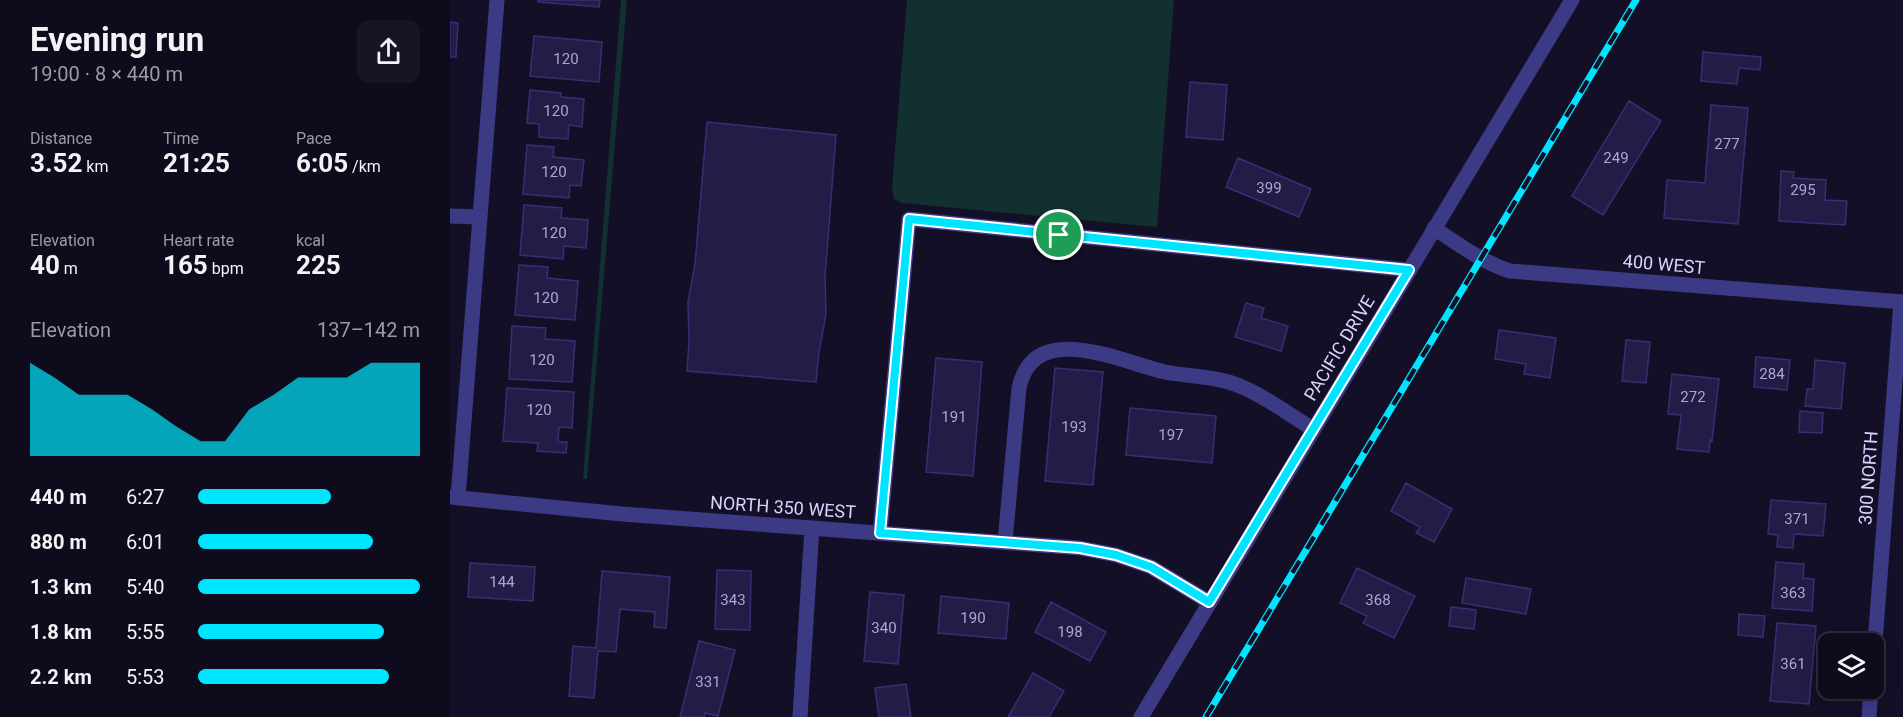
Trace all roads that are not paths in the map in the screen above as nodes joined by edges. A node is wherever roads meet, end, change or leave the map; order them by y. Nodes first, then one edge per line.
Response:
1 (497, 0) edge
2 (1572, 0) edge
3 (450, 216) edge
4 (478, 217) junction
5 (1434, 228) junction
6 (1409, 270) junction
7 (1902, 302) edge
8 (1314, 429) junction
9 (454, 497) edge
10 (812, 528) junction
11 (880, 533) junction
12 (1005, 542) junction
13 (1209, 602) junction
14 (1876, 633) edge
15 (1870, 699) edge
16 (800, 717) edge
17 (1141, 717) edge
18 (1869, 717) edge

1 - 4 street
2 - 5 street, PACIFIC DRIVE
3 - 4 street
4 - 9 street
5 - 6 street, PACIFIC DRIVE
5 - 7 street, 400 WEST
6 - 8 street, PACIFIC DRIVE
6 - 11 street
7 - 14 street, 300 NORTH
8 - 12 street
8 - 13 street, PACIFIC DRIVE
9 - 10 street, NORTH 350 WEST
10 - 11 street, NORTH 350 WEST
10 - 16 street
11 - 12 street, NORTH 350 WEST
12 - 13 street, NORTH 350 WEST
13 - 17 street, PACIFIC DRIVE
15 - 18 street

